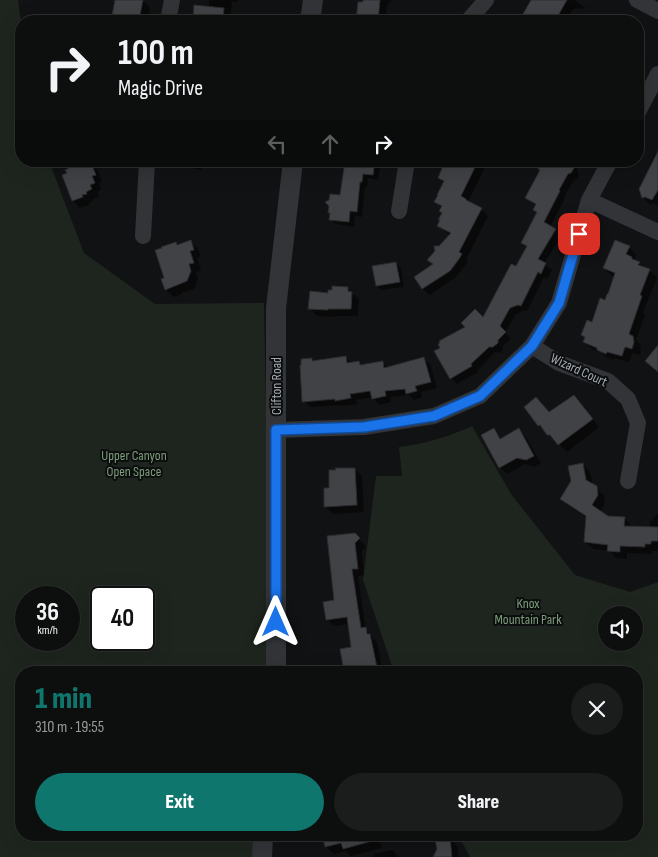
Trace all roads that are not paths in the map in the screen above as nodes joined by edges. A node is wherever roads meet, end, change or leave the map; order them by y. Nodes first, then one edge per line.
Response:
1 (172, 0) edge
2 (313, 0) edge
3 (486, 0) edge
4 (636, 0) edge
5 (658, 12) edge
6 (169, 15) edge
7 (311, 15) edge
8 (473, 15) edge
9 (658, 74) edge
10 (644, 101) edge
11 (147, 167) edge
12 (292, 167) edge
13 (406, 167) edge
14 (607, 167) edge
15 (589, 200) junction
16 (399, 212) dead end
17 (658, 232) edge
18 (143, 236) dead end
19 (532, 346) junction
20 (276, 430) junction
21 (628, 481) dead end
22 (276, 666) edge
23 (263, 841) edge
24 (262, 857) edge

1 - 6 street
2 - 7 street
3 - 8 street
4 - 5 street
9 - 10 street
11 - 18 street
12 - 20 street, Clifton Road
13 - 16 street
14 - 15 street
15 - 17 street
15 - 19 street
19 - 20 street
19 - 21 street, Wizard Court
20 - 22 street, Clifton Road
23 - 24 street

